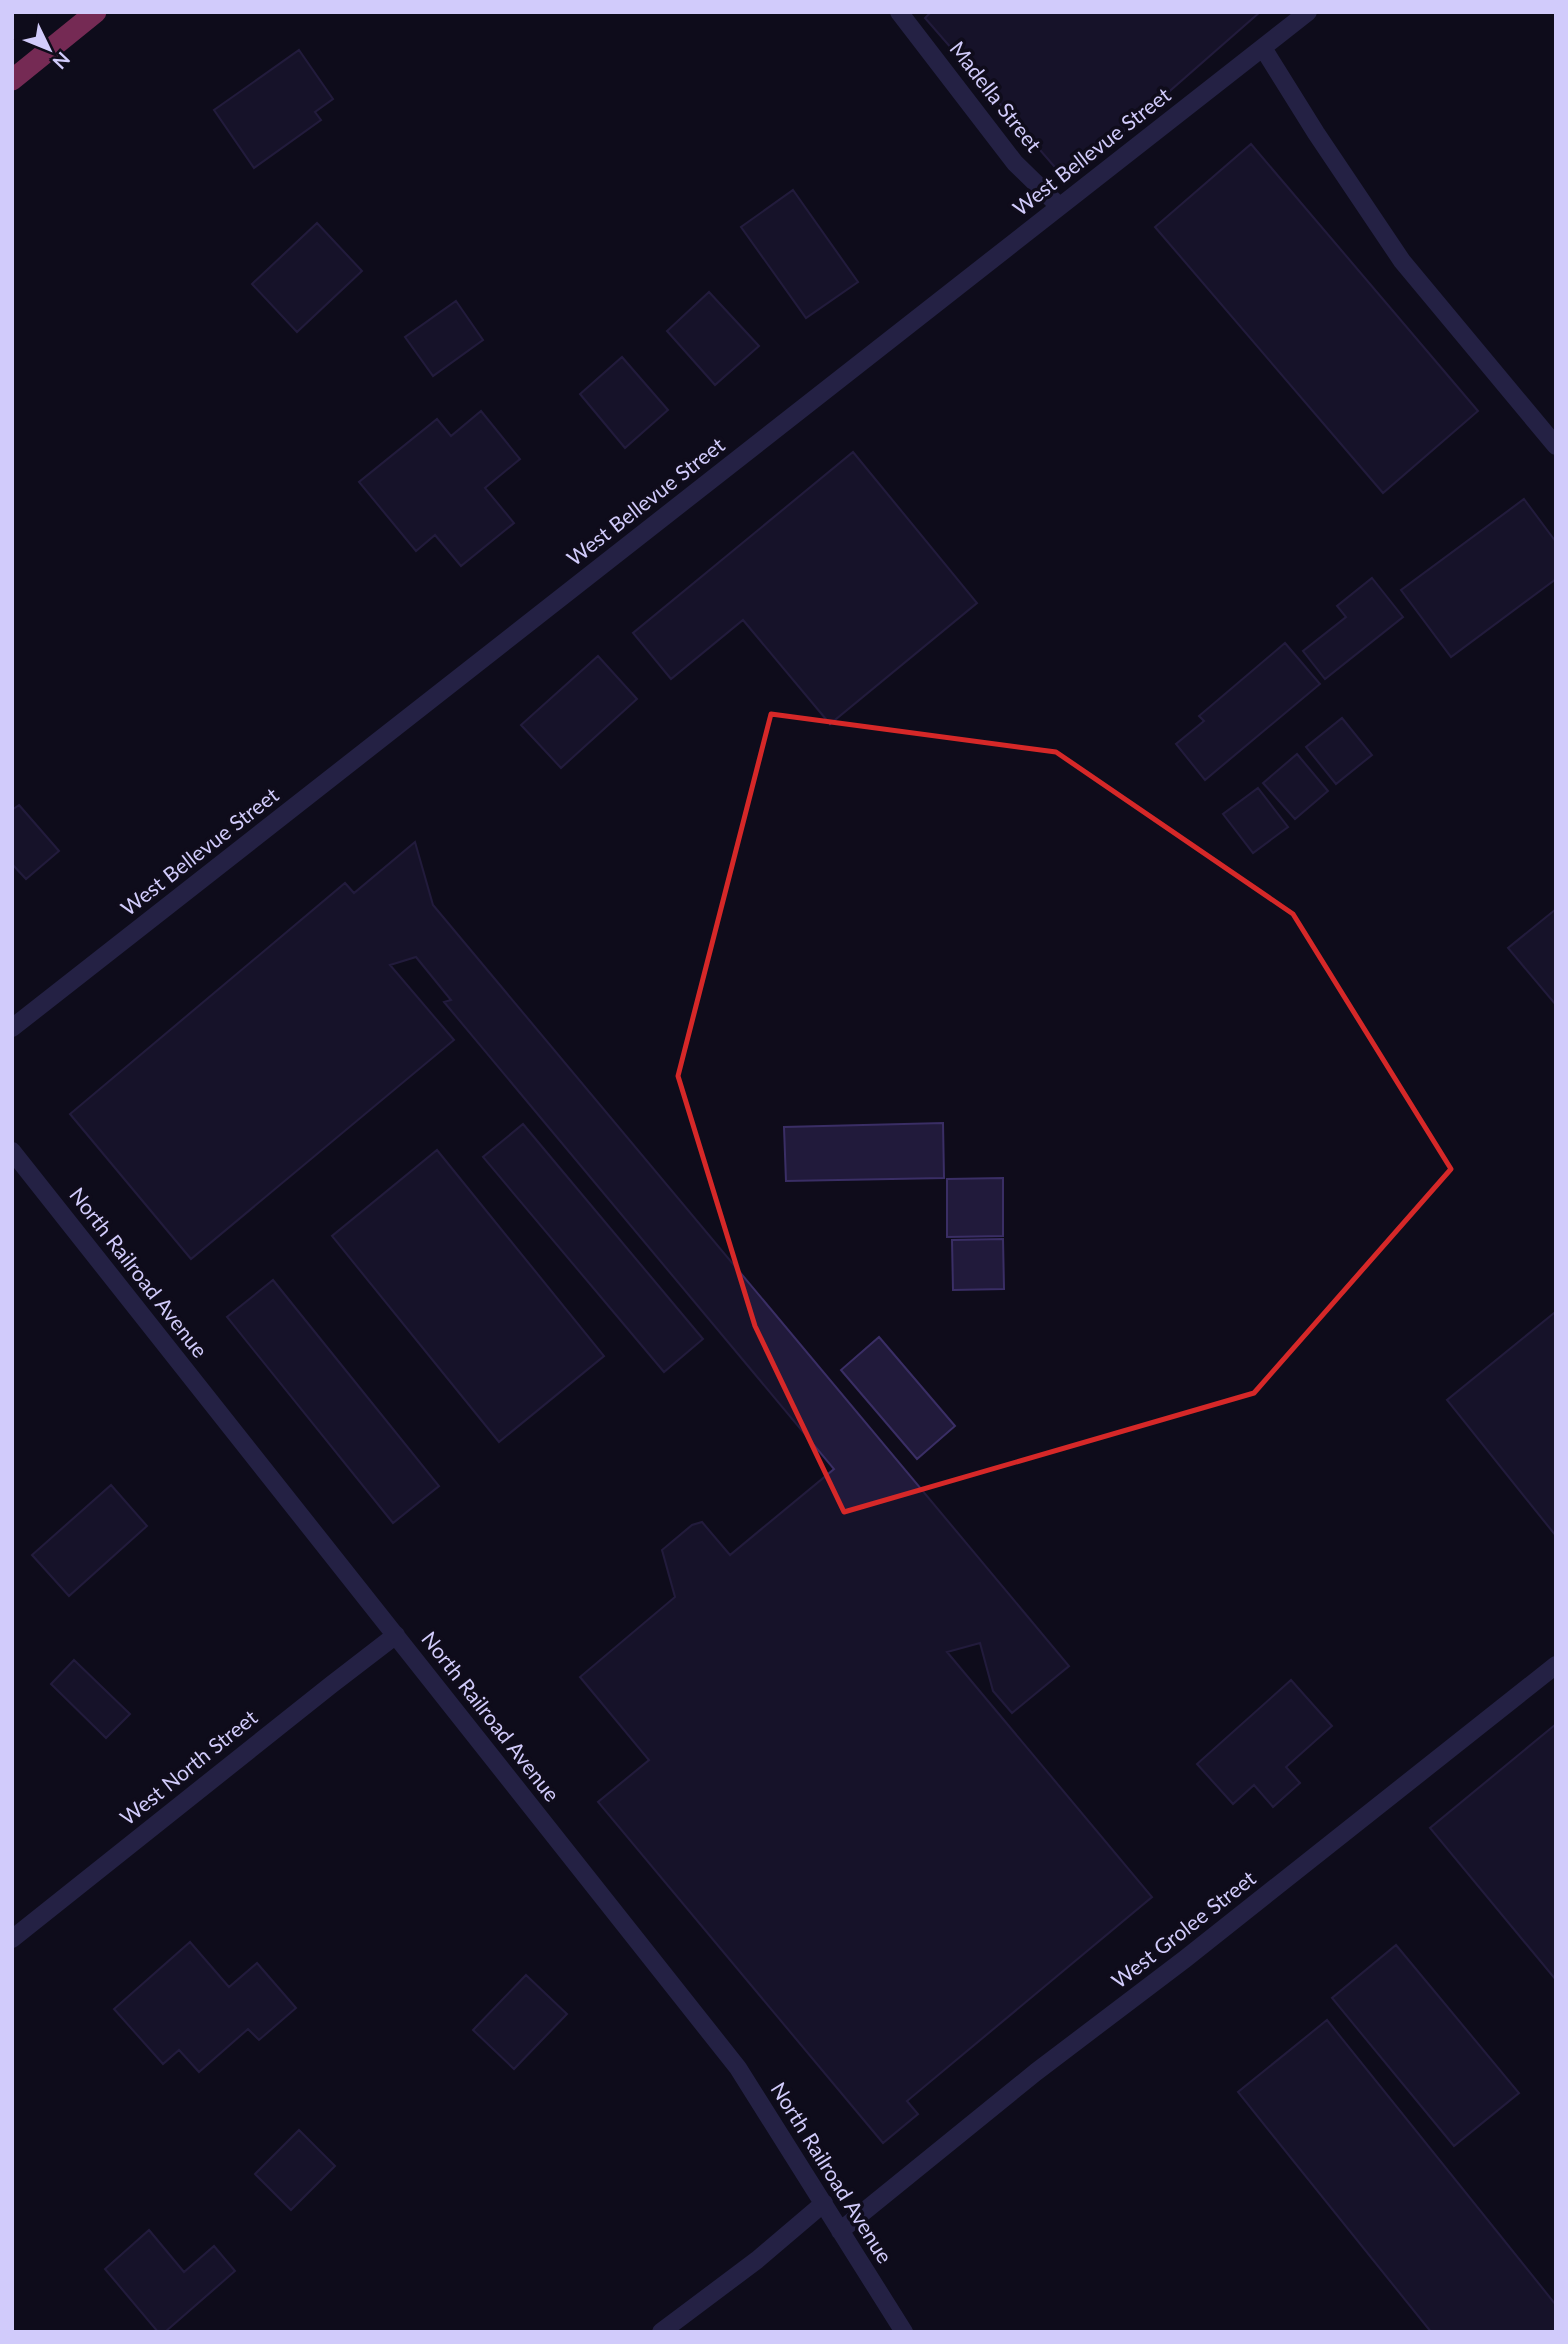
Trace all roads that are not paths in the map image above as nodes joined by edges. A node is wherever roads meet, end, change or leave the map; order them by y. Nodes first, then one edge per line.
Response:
1 (96, 12) edge
2 (899, 12) edge
3 (1308, 12) edge
4 (1264, 48) junction
5 (12, 80) edge
6 (1059, 206) junction
7 (1556, 446) edge
8 (12, 1028) edge
9 (12, 1151) edge
10 (397, 1635) junction
11 (1556, 1665) edge
12 (12, 1939) edge
13 (824, 2203) junction
14 (840, 2231) junction
15 (661, 2332) edge
16 (904, 2332) edge

1 - 5 highway
2 - 6 street, Madella Street
3 - 4 street, West Bellevue Street
4 - 6 street, West Bellevue Street
4 - 7 street
6 - 8 street, West Bellevue Street
9 - 10 street, North Railroad Avenue
10 - 12 street, West North Street
10 - 13 street, North Railroad Avenue
11 - 14 street, West Grolee Street
13 - 14 street, North Railroad Avenue
13 - 15 street
14 - 16 street, North Railroad Avenue

